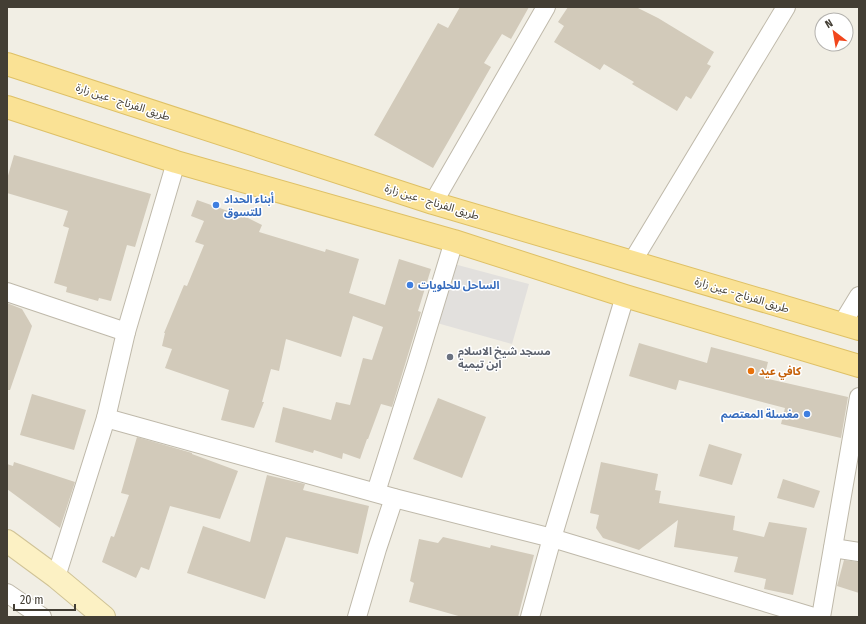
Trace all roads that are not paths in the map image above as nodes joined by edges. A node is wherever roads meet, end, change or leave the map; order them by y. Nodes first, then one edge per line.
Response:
1 (546, 7) edge
2 (786, 7) edge
3 (7, 64) edge
4 (7, 106) edge
5 (176, 162) junction
6 (433, 203) junction
7 (454, 241) junction
8 (632, 262) junction
9 (7, 292) edge
10 (624, 296) junction
11 (859, 296) edge
12 (851, 327) edge
13 (126, 332) junction
14 (859, 366) edge
15 (859, 397) edge
16 (106, 418) junction
17 (852, 474) edge
18 (376, 492) junction
19 (394, 498) junction
20 (552, 538) junction
21 (7, 541) edge
22 (833, 548) junction
23 (859, 552) edge
24 (56, 577) junction
25 (7, 593) edge
26 (42, 617) edge
27 (104, 617) edge
28 (357, 617) edge
29 (530, 617) edge
30 (814, 617) edge
31 (821, 617) edge

1 - 6 street
2 - 8 street
3 - 6 main road, طريق الفرناج - عين زارة
4 - 5 main road
5 - 7 main road
5 - 13 street
6 - 8 main road, طريق الفرناج - عين زارة
7 - 10 main road
7 - 18 street
8 - 12 main road, طريق الفرناج - عين زارة
9 - 13 street
10 - 14 main road
10 - 20 street
11 - 12 street
13 - 16 street
15 - 17 street
16 - 18 street
16 - 24 street
17 - 22 street
18 - 19 street
19 - 20 street
19 - 28 street
20 - 29 street
20 - 30 street
21 - 24 street
22 - 23 street
22 - 31 street
24 - 27 street
25 - 26 street

